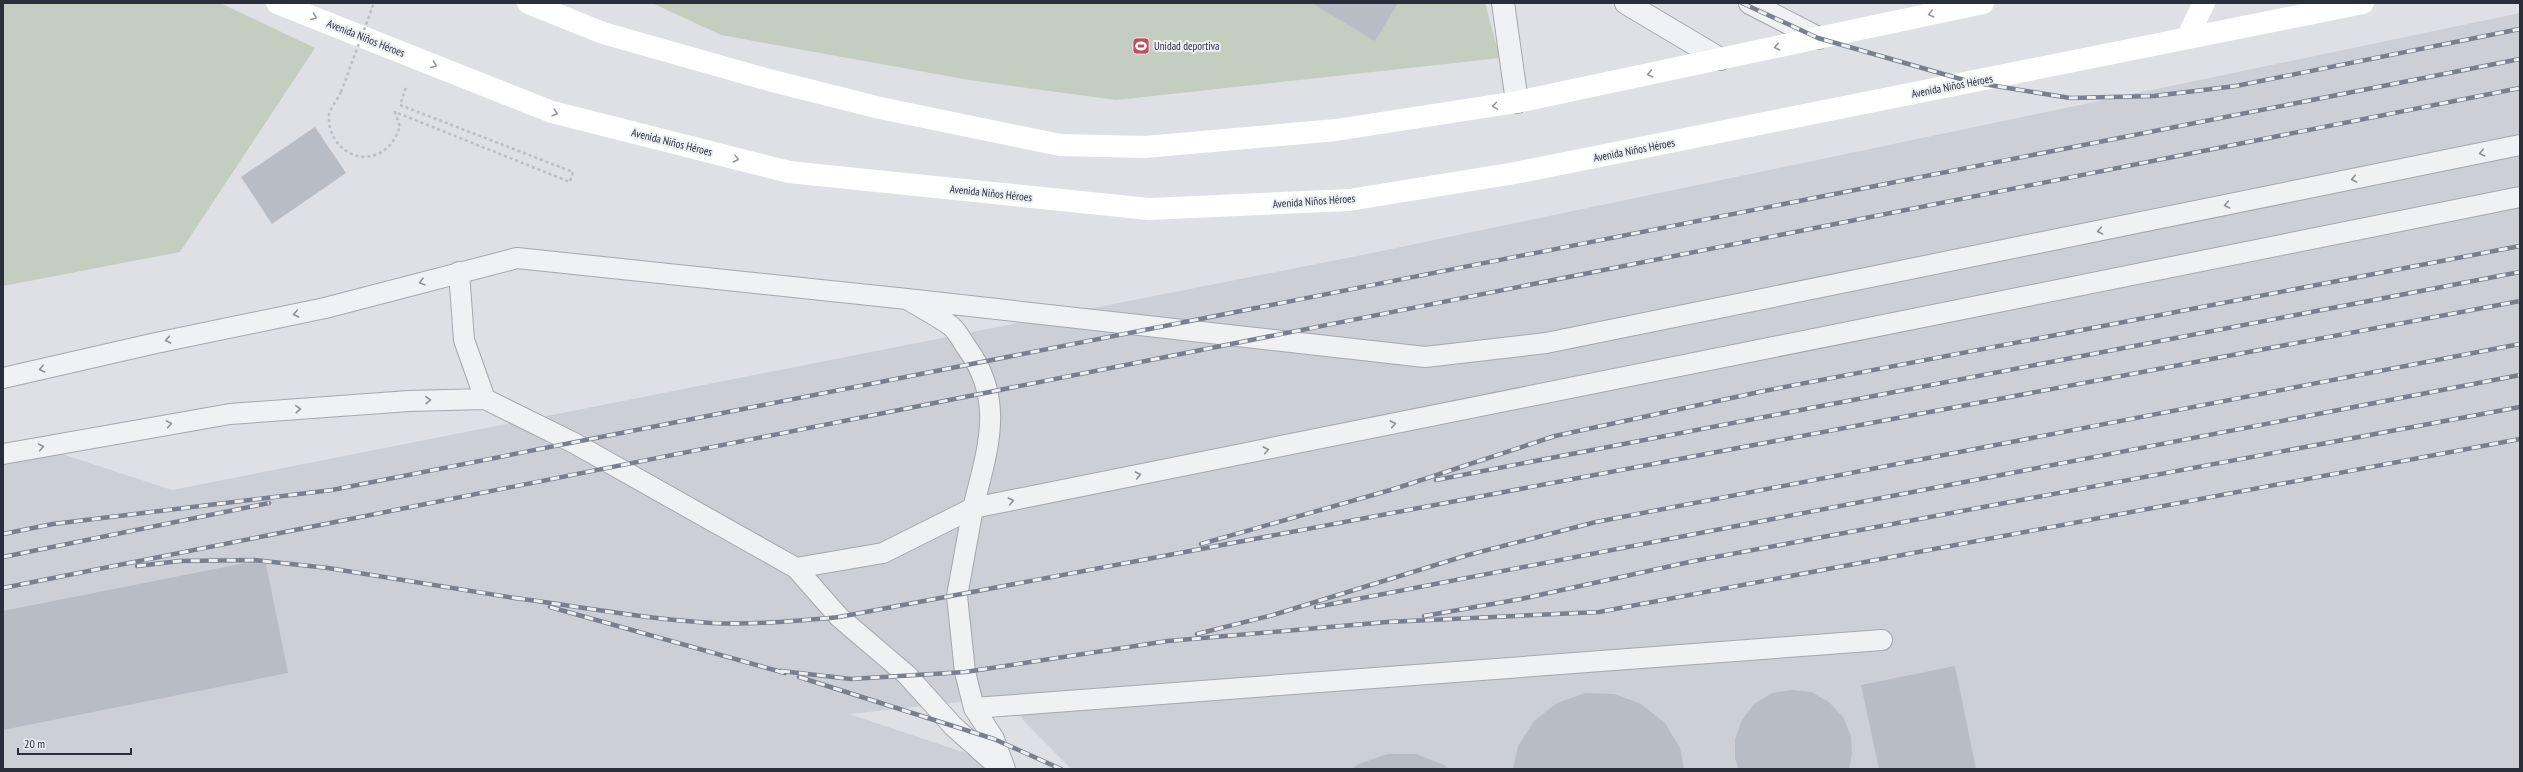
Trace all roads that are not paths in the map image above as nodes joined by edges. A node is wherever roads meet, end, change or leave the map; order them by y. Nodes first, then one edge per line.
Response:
1 (277, 3) edge
2 (528, 3) edge
3 (1503, 3) edge
4 (1626, 3) edge
5 (1750, 3) edge
6 (1983, 3) edge
7 (2204, 3) edge
8 (2363, 3) edge
9 (2315, 7) edge
10 (1818, 38) junction
11 (2187, 38) junction
12 (1720, 59) junction
13 (1517, 102) junction
14 (2520, 145) edge
15 (2520, 196) edge
16 (459, 272) junction
17 (907, 299) junction
18 (3, 378) edge
19 (484, 399) junction
20 (3, 454) edge
21 (972, 508) junction
22 (796, 568) junction
23 (1882, 640) dead end
24 (974, 708) junction
25 (1001, 769) edge
26 (1005, 769) edge

1 -> 11 main road, Avenida Niños Héroes
13 -> 2 main road
3 - 13 street
4 - 12 street
5 - 10 street
6 -> 10 main road
7 - 11 main road
8 - 9 main road, Avenida Niños Héroes
9 - 11 main road, Avenida Niños Héroes
10 -> 12 main road
12 -> 13 main road
14 -> 17 lane
21 -> 15 lane
16 - 17 lane
16 -> 18 lane
16 - 19 lane
17 - 21 lane
20 -> 19 lane
19 - 22 lane
21 - 22 lane
21 - 24 lane
22 - 25 lane
23 - 24 lane
24 - 26 lane

